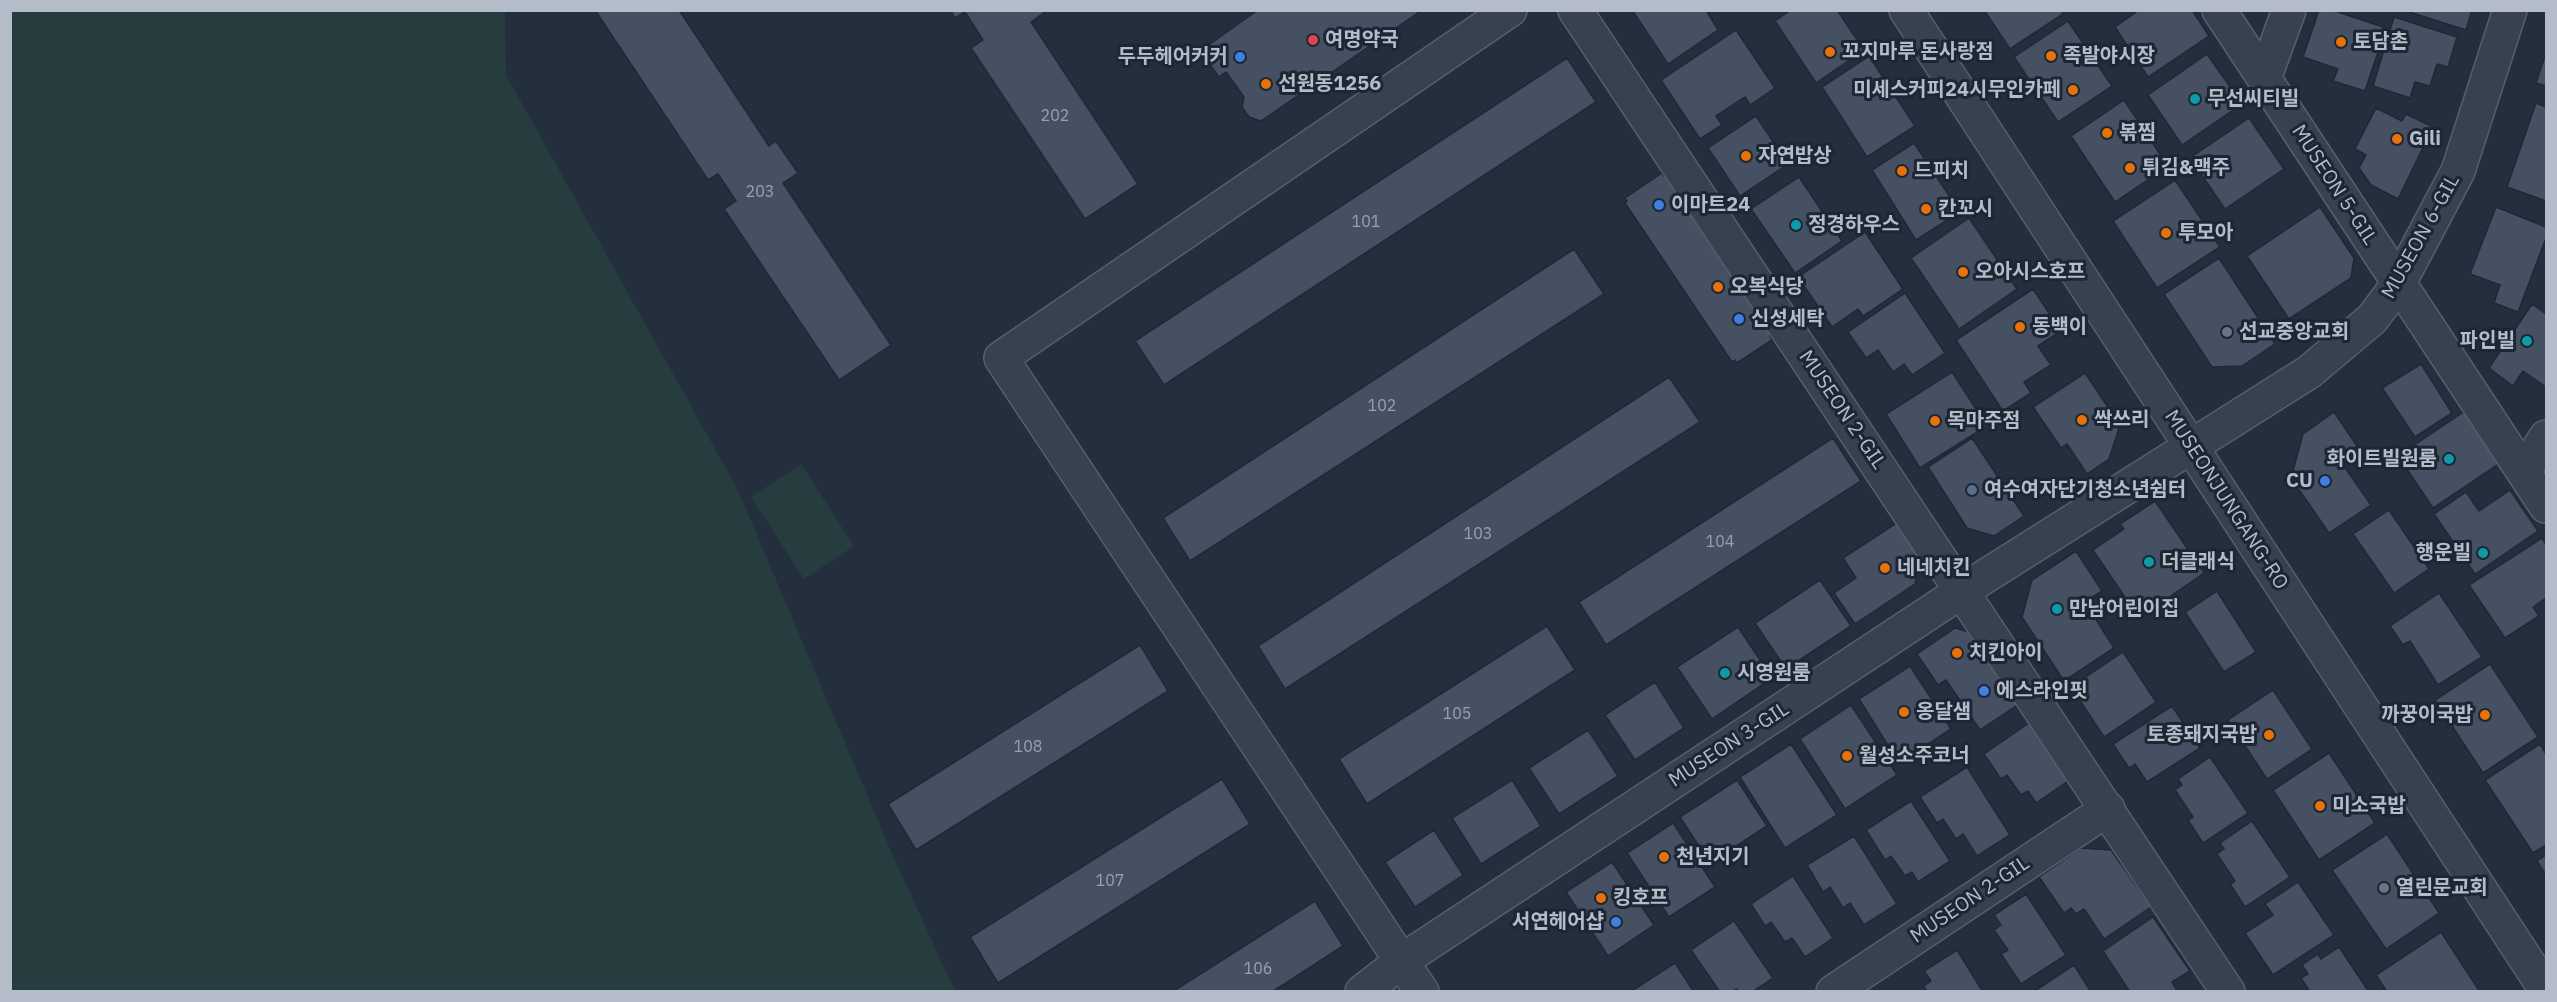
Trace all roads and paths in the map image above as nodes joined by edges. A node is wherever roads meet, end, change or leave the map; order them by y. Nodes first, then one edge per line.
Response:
1 (1510, 10) edge
2 (1575, 10) edge
3 (1906, 10) edge
4 (2219, 10) edge
5 (2289, 10) edge
6 (2510, 10) edge
7 (2264, 79) junction
8 (2399, 284) junction
9 (2547, 437) edge
10 (2192, 447) junction
11 (2524, 471) junction
12 (2547, 506) edge
13 (1962, 591) junction
14 (2108, 809) junction
15 (1403, 960) junction
16 (2547, 990) edge
17 (1362, 992) edge
18 (1422, 992) edge
19 (1833, 992) edge
20 (2228, 992) edge

1 - 15 street
2 - 13 street, MUSEON 2-GIL
3 - 10 street, MUSEONJUNGANG-RO
4 - 7 street, MUSEON 5-GIL
5 - 7 street
6 - 8 street, MUSEON 6-GIL
7 - 8 street, MUSEON 5-GIL
8 - 10 street, MUSEON 6-GIL
8 - 11 street, MUSEON 5-GIL
9 - 11 street
10 - 13 street, MUSEON 3-GIL
10 - 16 street, MUSEONJUNGANG-RO
11 - 12 street, MUSEON 5-GIL
13 - 14 street, MUSEON 2-GIL
13 - 15 street, MUSEON 3-GIL
14 - 19 street, MUSEON 2-GIL
14 - 20 street, MUSEON 2-GIL
15 - 17 street, MUSEON 3-GIL
15 - 18 street

